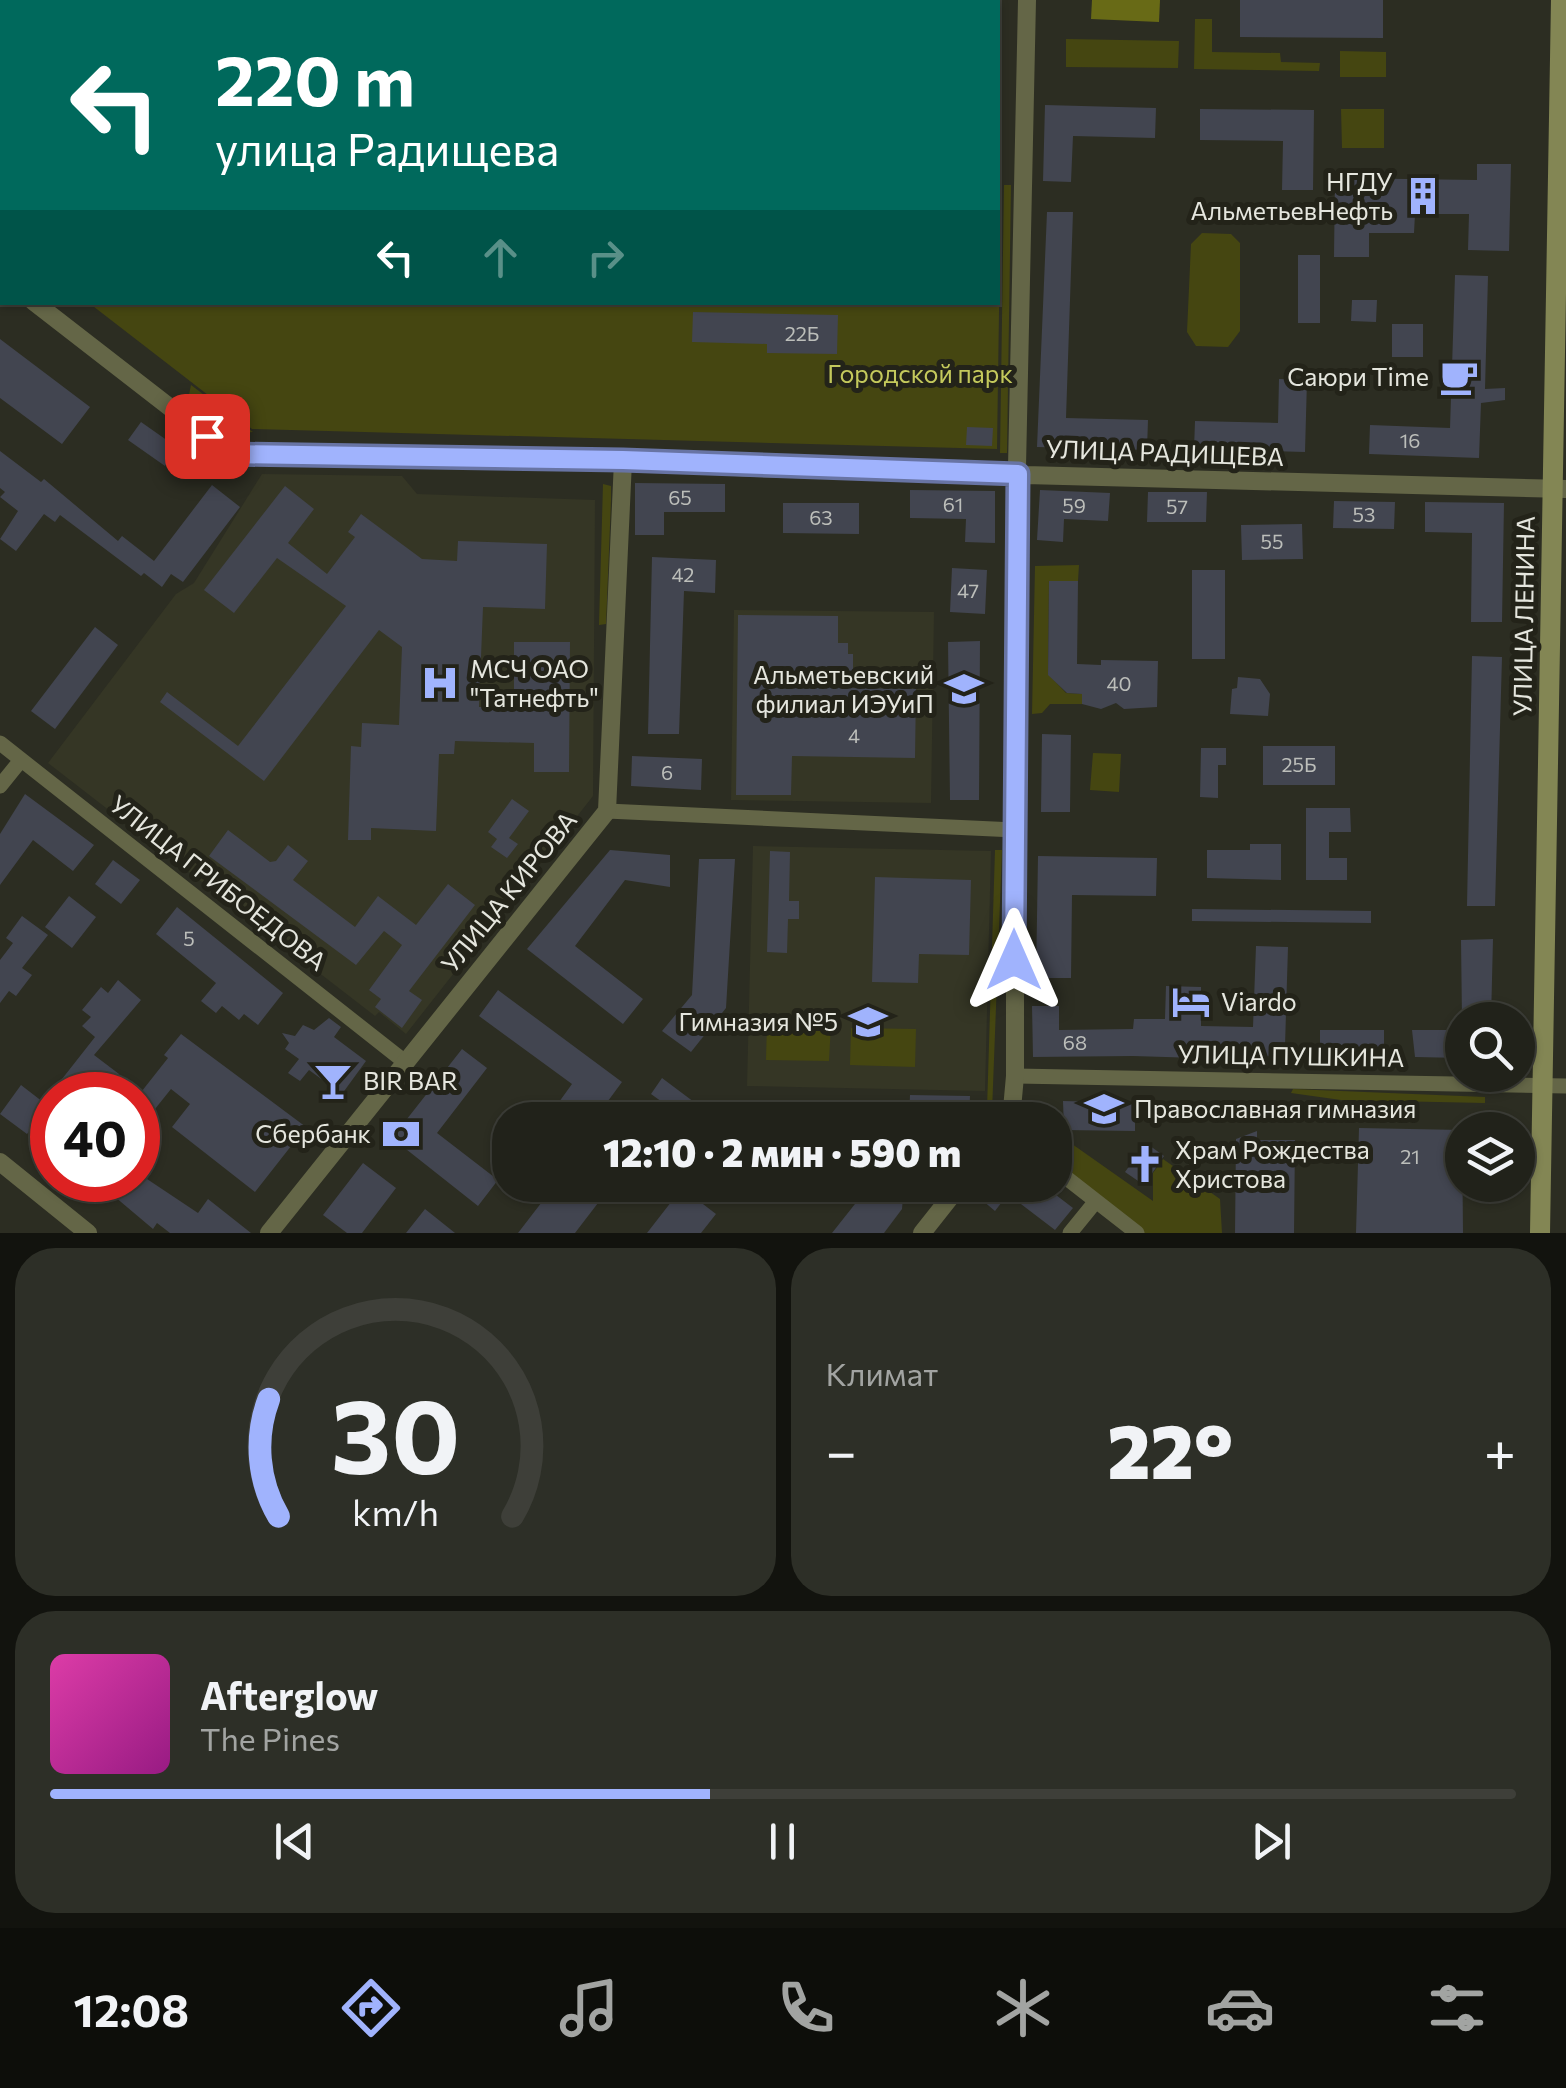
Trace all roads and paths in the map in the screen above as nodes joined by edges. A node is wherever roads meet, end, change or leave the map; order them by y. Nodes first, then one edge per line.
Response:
1 (1027, 0) edge
2 (1561, 0) edge
3 (1563, 37) edge
4 (38, 305) edge
5 (623, 460) junction
6 (1018, 474) junction
7 (1559, 489) edge
8 (0, 743) edge
9 (21, 760) junction
10 (0, 786) edge
11 (607, 811) junction
12 (1015, 830) junction
13 (405, 1062) junction
14 (1015, 1076) junction
15 (1540, 1085) junction
16 (1566, 1086) edge
17 (1013, 1102) edge
18 (0, 1162) edge
19 (1072, 1182) edge
20 (1096, 1201) junction
21 (947, 1202) edge
22 (88, 1233) edge
23 (269, 1233) edge
24 (922, 1233) edge
25 (1070, 1233) edge
26 (1136, 1233) edge
27 (1540, 1233) edge

1 - 6 street
2 - 3 main road, УЛИЦА ЛЕНИНА
3 - 7 main road, УЛИЦА ЛЕНИНА
4 - 5 street, УЛИЦА РАДИЩЕВА
5 - 6 street, УЛИЦА РАДИЩЕВА
5 - 11 street, УЛИЦА КИРОВА
6 - 7 street, УЛИЦА РАДИЩЕВА
6 - 12 street
7 - 15 main road, УЛИЦА ЛЕНИНА
8 - 9 street, УЛИЦА ГРИБОЕДОВА
9 - 10 street
9 - 13 street, УЛИЦА ГРИБОЕДОВА
11 - 12 street
11 - 13 street, УЛИЦА КИРОВА
12 - 14 street
13 - 23 street, УЛИЦА КИРОВА
14 - 15 street, УЛИЦА ПУШКИНА
14 - 17 street
15 - 16 street, УЛИЦА ПУШКИНА
15 - 27 main road, УЛИЦА ЛЕНИНА
18 - 22 street
19 - 20 street
20 - 25 street
20 - 26 street
21 - 24 street

